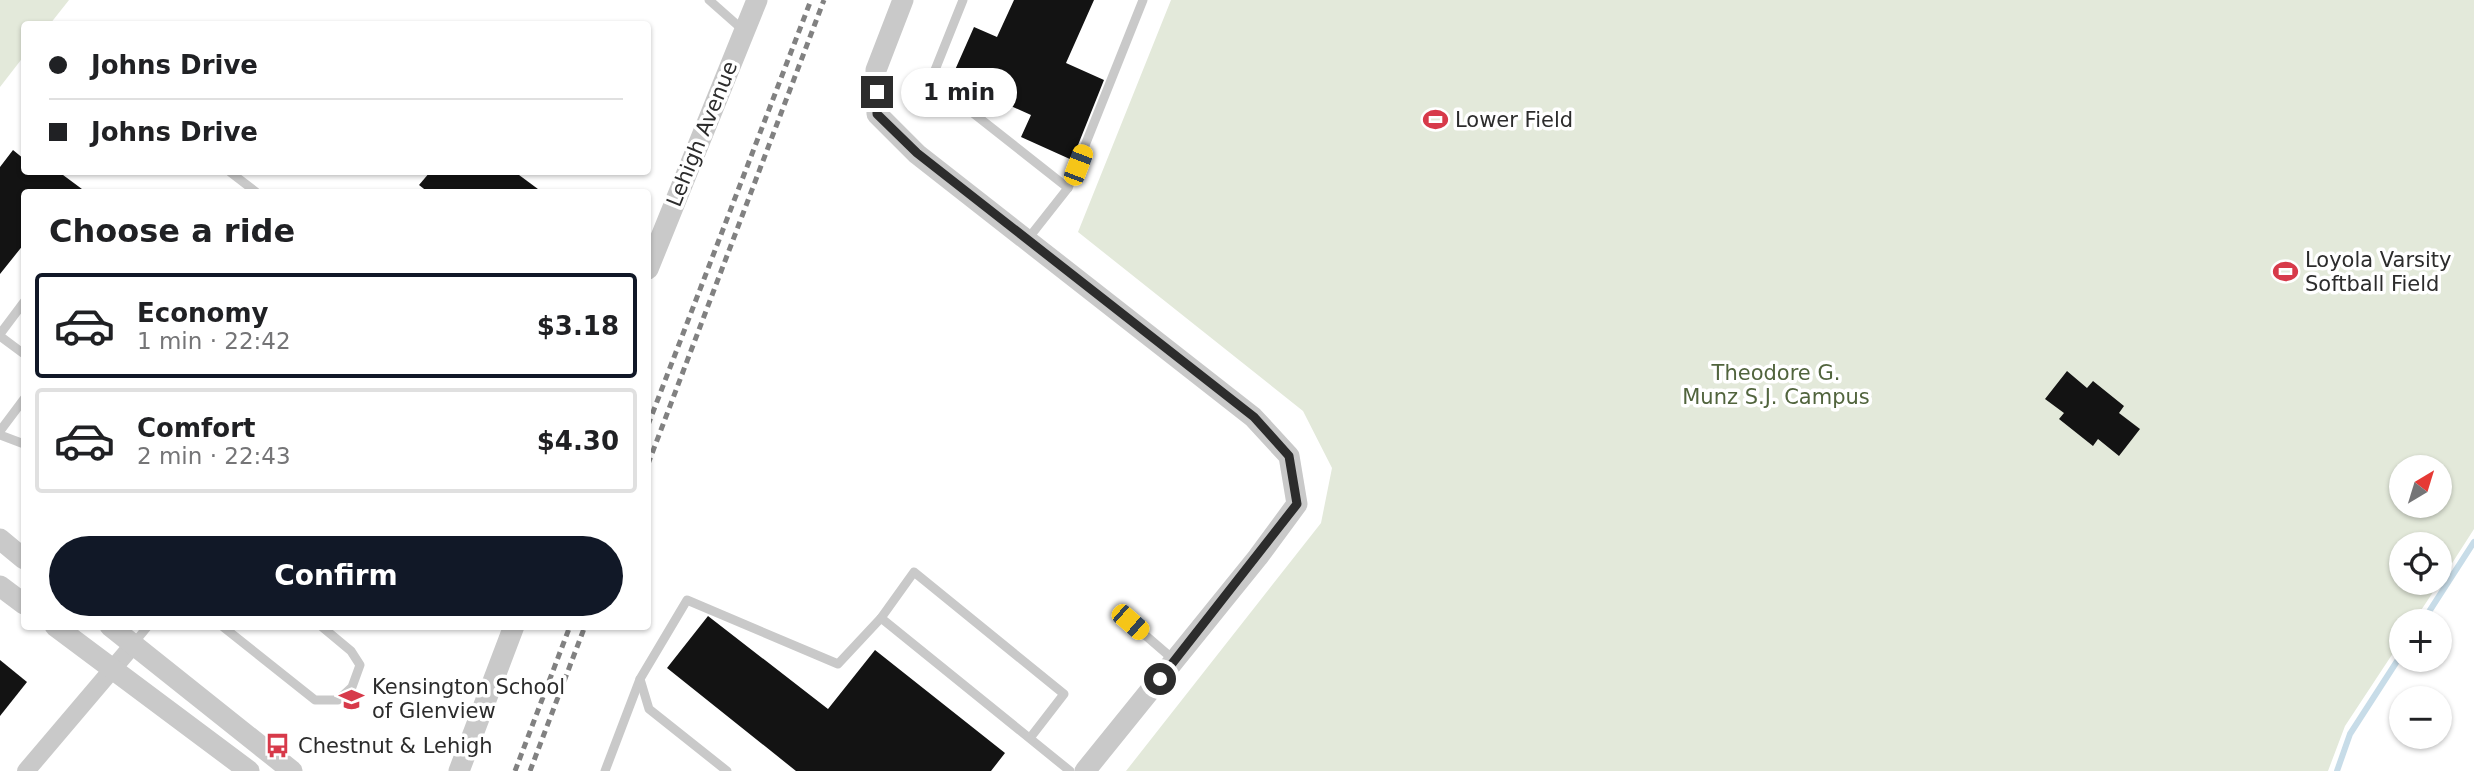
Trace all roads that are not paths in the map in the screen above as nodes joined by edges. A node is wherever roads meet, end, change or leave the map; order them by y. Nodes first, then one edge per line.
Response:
1 (709, 0) edge
2 (757, 0) edge
3 (903, 0) edge
4 (963, 0) edge
5 (1143, 0) edge
6 (744, 31) junction
7 (234, 175) edge
8 (1068, 188) junction
9 (252, 189) edge
10 (1027, 240) junction
11 (651, 262) edge
12 (21, 306) edge
13 (0, 335) edge
14 (21, 352) edge
15 (21, 403) edge
16 (0, 433) edge
17 (21, 443) edge
18 (0, 539) edge
19 (21, 556) edge
20 (0, 586) edge
21 (21, 602) edge
22 (881, 618) junction
23 (1130, 622) dead end
24 (60, 630) edge
25 (115, 630) edge
26 (145, 630) edge
27 (227, 630) edge
28 (326, 630) edge
29 (512, 630) edge
30 (133, 645) junction
31 (1174, 661) junction
32 (111, 667) junction
33 (640, 679) junction
34 (1030, 738) junction
35 (26, 771) edge
36 (249, 771) edge
37 (292, 771) edge
38 (459, 771) edge
39 (605, 771) edge
40 (727, 771) edge
41 (1070, 771) edge
42 (1085, 771) edge

1 - 6 lane
2 - 6 street, Lehigh Avenue
3 - 10 street
4 - 8 lane
5 - 8 lane
6 - 11 street, Lehigh Avenue
7 - 9 lane
8 - 10 lane
10 - 31 street
12 - 13 lane
13 - 14 lane
15 - 16 lane
16 - 17 lane
18 - 19 street
20 - 21 street
22 - 33 lane
22 - 34 lane
22 - 34 lane
23 - 31 lane
24 - 32 street
25 - 30 street
26 - 30 lane
27 - 28 lane
29 - 38 street
30 - 32 street
30 - 37 street
31 - 42 street
32 - 35 street
32 - 36 street
33 - 39 lane
33 - 40 lane
34 - 41 lane

